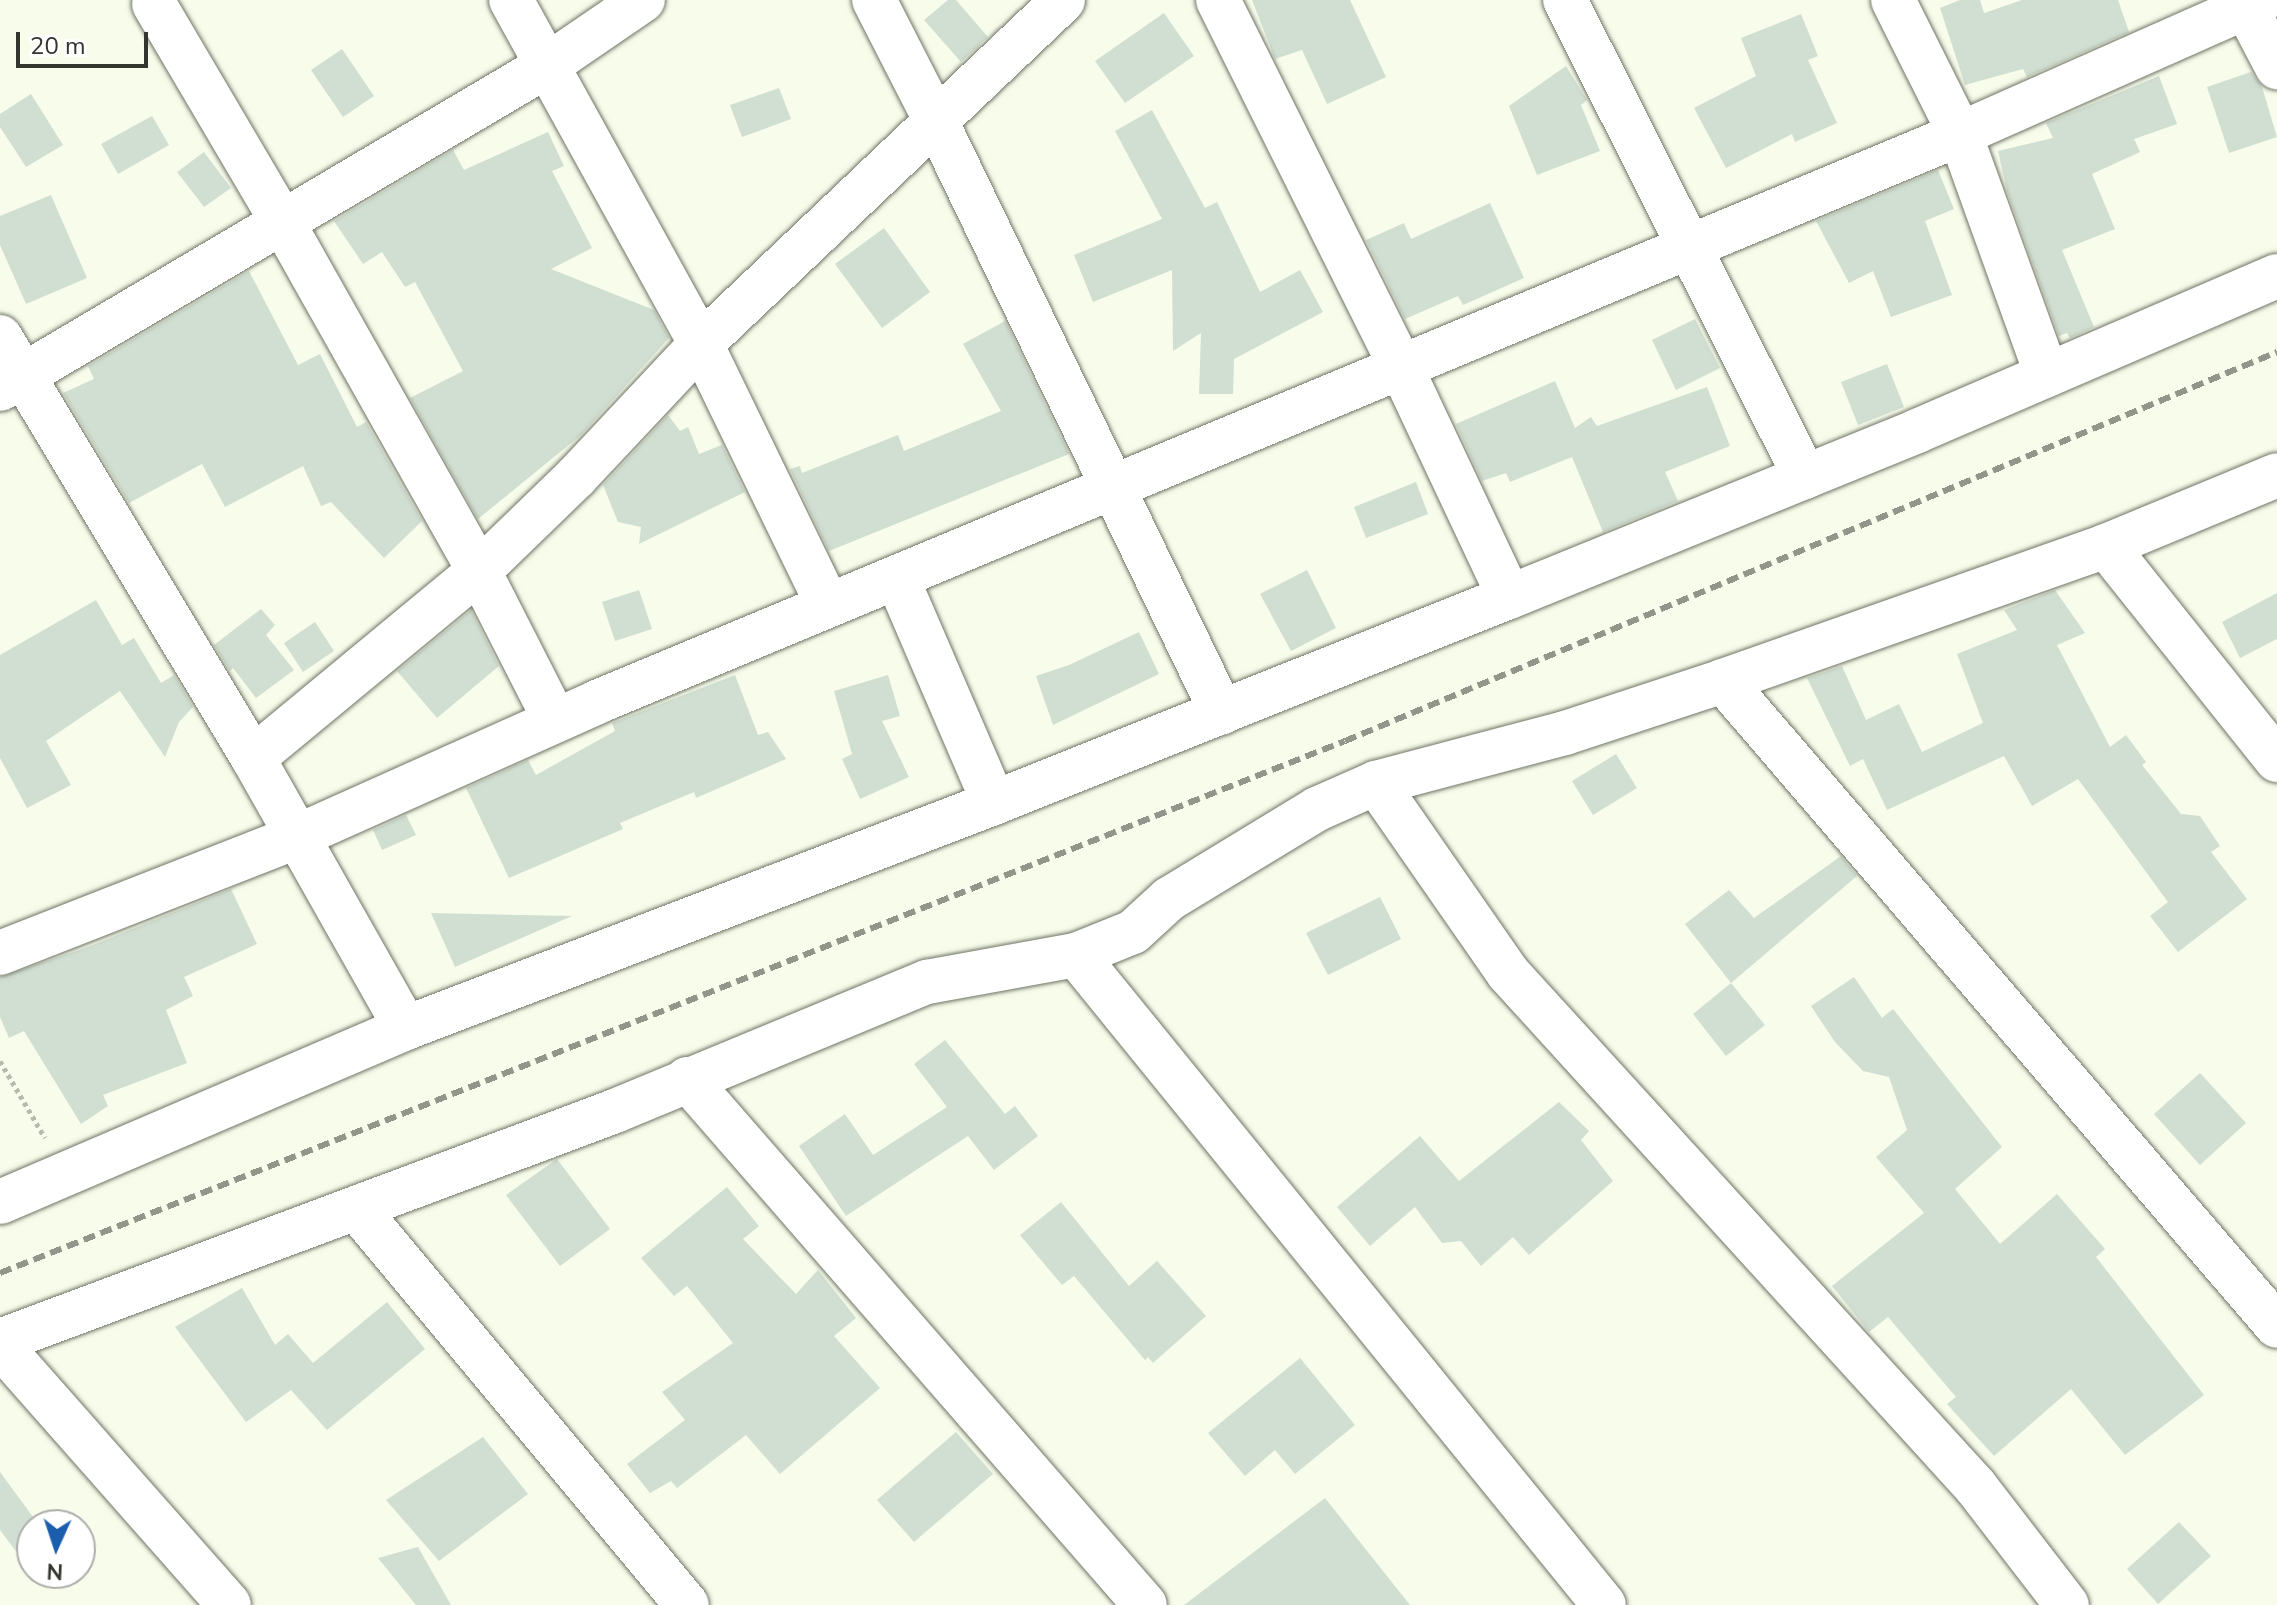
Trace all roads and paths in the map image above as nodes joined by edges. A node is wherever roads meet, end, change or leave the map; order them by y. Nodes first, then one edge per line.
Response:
1 (511, 0) edge
2 (643, 0) edge
3 (874, 0) edge
4 (1063, 0) edge
5 (1218, 0) edge
6 (1565, 0) edge
7 (1893, 0) edge
8 (2250, 2) edge
9 (154, 4) dead end
10 (548, 65) junction
11 (2277, 67) edge
12 (936, 121) junction
13 (1960, 134) junction
14 (282, 221) junction
15 (1687, 246) junction
16 (2277, 276) edge
17 (0, 337) edge
18 (701, 344) junction
19 (1401, 367) junction
20 (2047, 375) junction
21 (11, 383) edge
22 (2277, 475) edge
23 (1805, 477) junction
24 (1113, 485) junction
25 (2106, 546) junction
26 (479, 571) junction
27 (897, 578) junction
28 (1509, 597) junction
29 (828, 605) junction
30 (1723, 681) junction
31 (1222, 713) junction
32 (555, 720) junction
33 (253, 758) junction
34 (2277, 760) edge
35 (1376, 783) junction
36 (994, 803) junction
37 (298, 836) junction
38 (0, 953) edge
39 (1076, 955) junction
40 (406, 1028) junction
41 (0, 1061) edge
42 (687, 1079) junction
43 (66, 1173) junction
44 (0, 1202) edge
45 (357, 1209) junction
46 (2277, 1326) edge
47 (0, 1343) edge
48 (229, 1605) edge
49 (687, 1605) edge
50 (1145, 1605) edge
51 (1604, 1605) edge
52 (2067, 1605) edge

1 - 10 street
2 - 10 street
3 - 12 street
4 - 12 street
5 - 19 street
6 - 15 street
7 - 13 street
8 - 11 street
8 - 13 street
9 - 14 street
10 - 14 street
10 - 18 street
12 - 18 street
12 - 24 street
13 - 15 street
13 - 20 street
14 - 21 street
14 - 26 street
15 - 19 street
15 - 23 street
16 - 20 street
17 - 21 street
18 - 26 street
18 - 29 street
19 - 24 street
19 - 28 street
20 - 23 street
21 - 33 street
22 - 25 street
23 - 28 street
24 - 27 street
24 - 31 street
25 - 30 street
25 - 34 street
26 - 32 street
26 - 33 street
27 - 29 street
27 - 36 street
28 - 31 street
29 - 32 street
30 - 35 street
30 - 46 street
31 - 36 street
32 - 37 street
33 - 37 street
35 - 39 street
35 - 52 street
36 - 40 street
37 - 38 street
37 - 40 street
39 - 42 street
39 - 51 street
40 - 43 street
41 - 43 path
42 - 45 street
42 - 50 street
43 - 44 street
45 - 47 street
45 - 49 street
47 - 48 street

